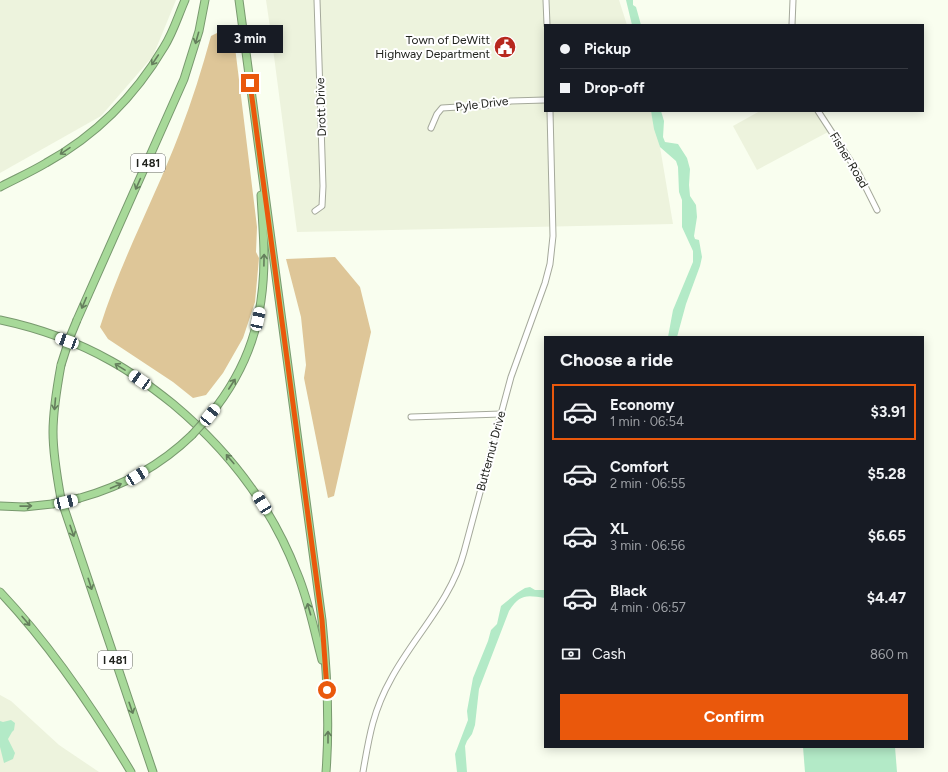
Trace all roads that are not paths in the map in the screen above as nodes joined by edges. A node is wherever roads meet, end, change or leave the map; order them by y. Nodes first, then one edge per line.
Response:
1 (185, 0) edge
2 (205, 0) edge
3 (240, 0) edge
4 (317, 0) edge
5 (546, 0) edge
6 (793, 0) edge
7 (547, 24) edge
8 (792, 24) edge
9 (544, 100) edge
10 (550, 112) edge
11 (819, 112) edge
12 (431, 128) dead end
13 (259, 154) junction
14 (0, 187) edge
15 (876, 210) dead end
16 (315, 211) dead end
17 (0, 320) edge
18 (501, 414) junction
19 (411, 417) dead end
20 (0, 506) edge
21 (0, 592) edge
22 (326, 674) junction
23 (131, 772) edge
24 (153, 772) edge
25 (326, 772) edge
26 (363, 772) edge

1 -> 14 highway
2 -> 24 highway, I 481, bridge
3 - 13 highway
4 - 16 street, Drott Drive
5 - 7 street
6 - 8 street
9 - 12 street, Pyle Drive
10 - 18 street, Butternut Drive
11 - 15 street, Fisher Road
20 -> 13 highway, bridge
13 - 22 highway
22 -> 17 highway
18 - 19 street
18 - 26 street, Butternut Drive
21 -> 23 highway
25 -> 22 highway

